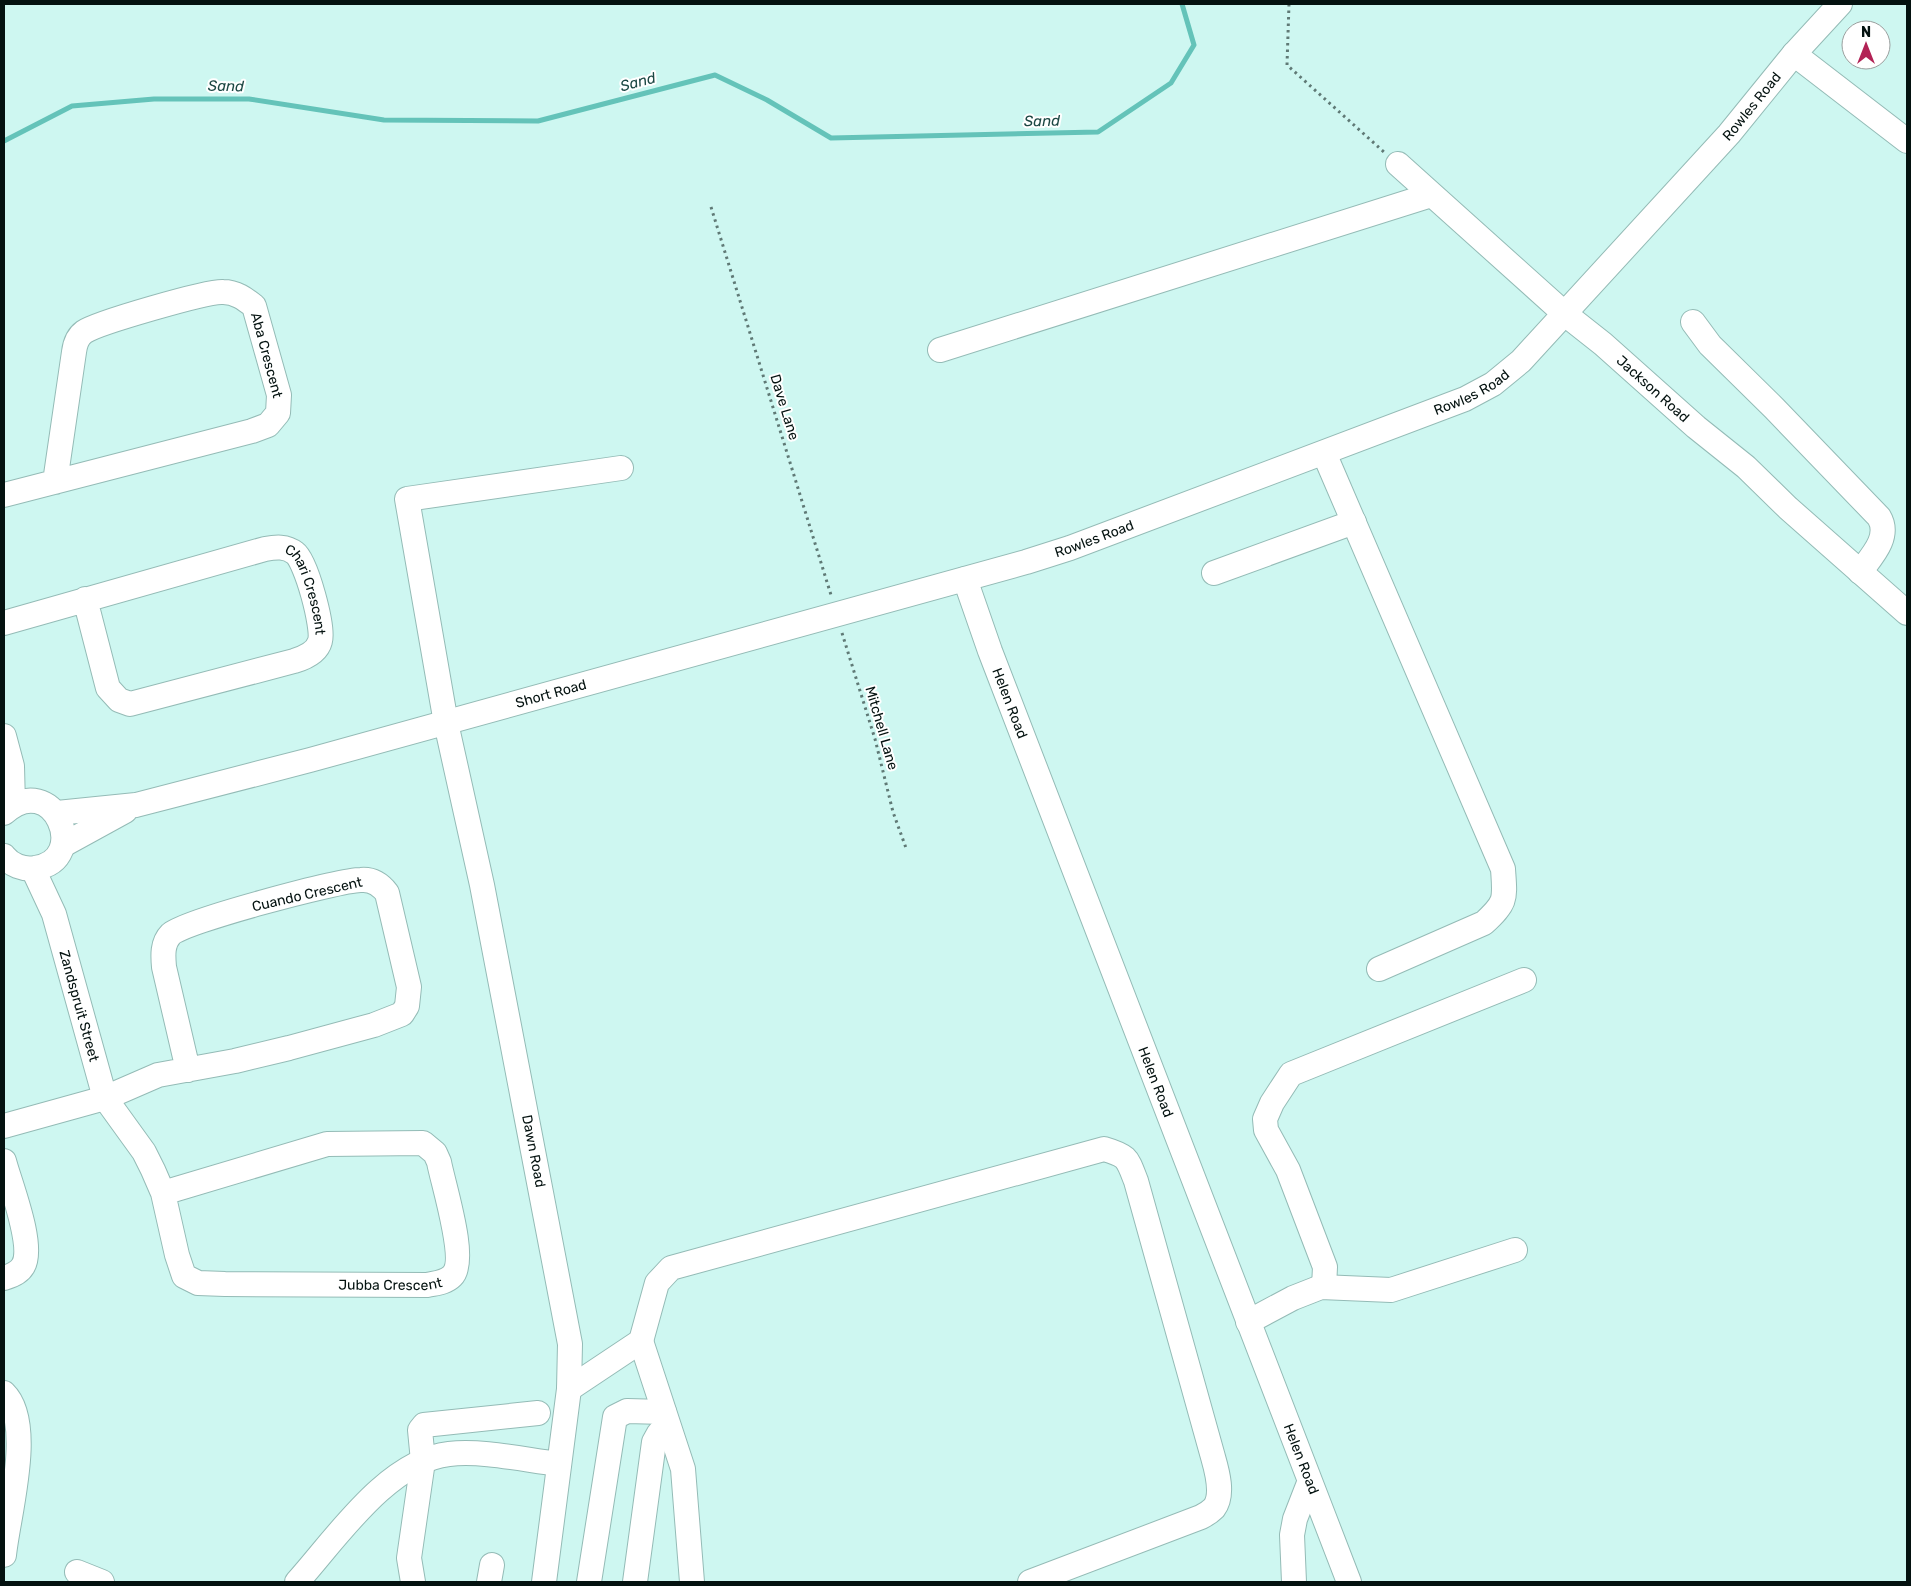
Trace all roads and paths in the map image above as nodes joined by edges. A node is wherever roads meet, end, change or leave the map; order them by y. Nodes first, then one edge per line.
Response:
1 (1289, 4) edge
2 (1840, 4) edge
3 (1794, 54) junction
4 (1907, 142) edge
5 (1398, 164) joint
6 (1431, 195) junction
7 (712, 207) dead end
8 (1565, 314) junction
9 (1693, 322) dead end
10 (940, 350) dead end
11 (1324, 453) junction
12 (621, 468) dead end
13 (55, 482) junction
14 (4, 495) edge
15 (1354, 522) junction
16 (1860, 572) junction
17 (1214, 573) dead end
18 (965, 579) junction
19 (85, 599) junction
20 (1907, 613) edge
21 (836, 615) junction
22 (4, 623) edge
23 (446, 723) junction
24 (4, 736) edge
25 (136, 805) junction
26 (17, 806) edge
27 (57, 814) junction
28 (906, 848) dead end
29 (4, 856) edge
30 (49, 858) junction
31 (1379, 969) dead end
32 (1524, 980) dead end
33 (188, 1070) junction
34 (105, 1098) junction
35 (4, 1126) edge
36 (4, 1161) edge
37 (163, 1193) junction
38 (1515, 1250) dead end
39 (4, 1278) edge
40 (1324, 1287) junction
41 (1248, 1322) junction
42 (640, 1341) junction
43 (569, 1389) junction
44 (4, 1393) edge
45 (538, 1413) dead end
46 (666, 1420) junction
47 (423, 1461) junction
48 (559, 1464) junction
49 (1309, 1484) junction
50 (4, 1555) edge
51 (77, 1572) dead end
52 (102, 1582) edge
53 (296, 1582) edge
54 (413, 1582) edge
55 (544, 1582) edge
56 (589, 1582) edge
57 (635, 1582) edge
58 (692, 1582) edge
59 (1030, 1582) edge
60 (1294, 1582) edge
61 (1349, 1582) edge

1 - 5 path
2 - 3 street, Rowles Road
3 - 4 street
3 - 8 street, Rowles Road
5 - 6 street, Jackson Road
6 - 8 street, Jackson Road
6 - 10 street
7 - 21 path, Dave Lane
8 - 11 street, Rowles Road
8 - 16 street, Jackson Road
9 - 16 street
11 - 15 street
11 - 18 street, Rowles Road
12 - 23 street, Dawn Road
13 - 13 street, Aba Crescent
13 - 14 street, Aba Crescent
15 - 17 street
15 - 31 street
16 - 20 street, Jackson Road
18 - 21 street, Short Road
18 - 41 street, Helen Road
19 - 19 street, Chari Crescent
19 - 22 street, Chari Crescent
21 - 23 street, Short Road
21 - 28 path, Mitchell Lane
23 - 25 street, Short Road
23 - 43 street, Dawn Road
24 - 26 street
25 - 27 street, Short Road
25 - 30 street, Short Road
26 - 27 street
27 - 30 street, Zandspruit Street
29 - 30 street
30 - 34 street, Zandspruit Street
32 - 40 street
33 - 33 street, Cuando Crescent
33 - 34 street, Cuando Crescent
34 - 35 street, Cuando Crescent
34 - 37 street, Jubba Crescent
36 - 39 street
37 - 37 street, Jubba Crescent
38 - 40 street
40 - 41 street
41 - 49 street, Helen Road
42 - 43 street
42 - 46 street
42 - 59 street
43 - 48 street, Dawn Road
44 - 50 street
45 - 47 street
46 - 56 street
46 - 57 street
46 - 58 street
47 - 48 street
47 - 53 street
47 - 54 street
48 - 55 street, Dawn Road
49 - 60 street
49 - 61 street, Helen Road
51 - 52 street

